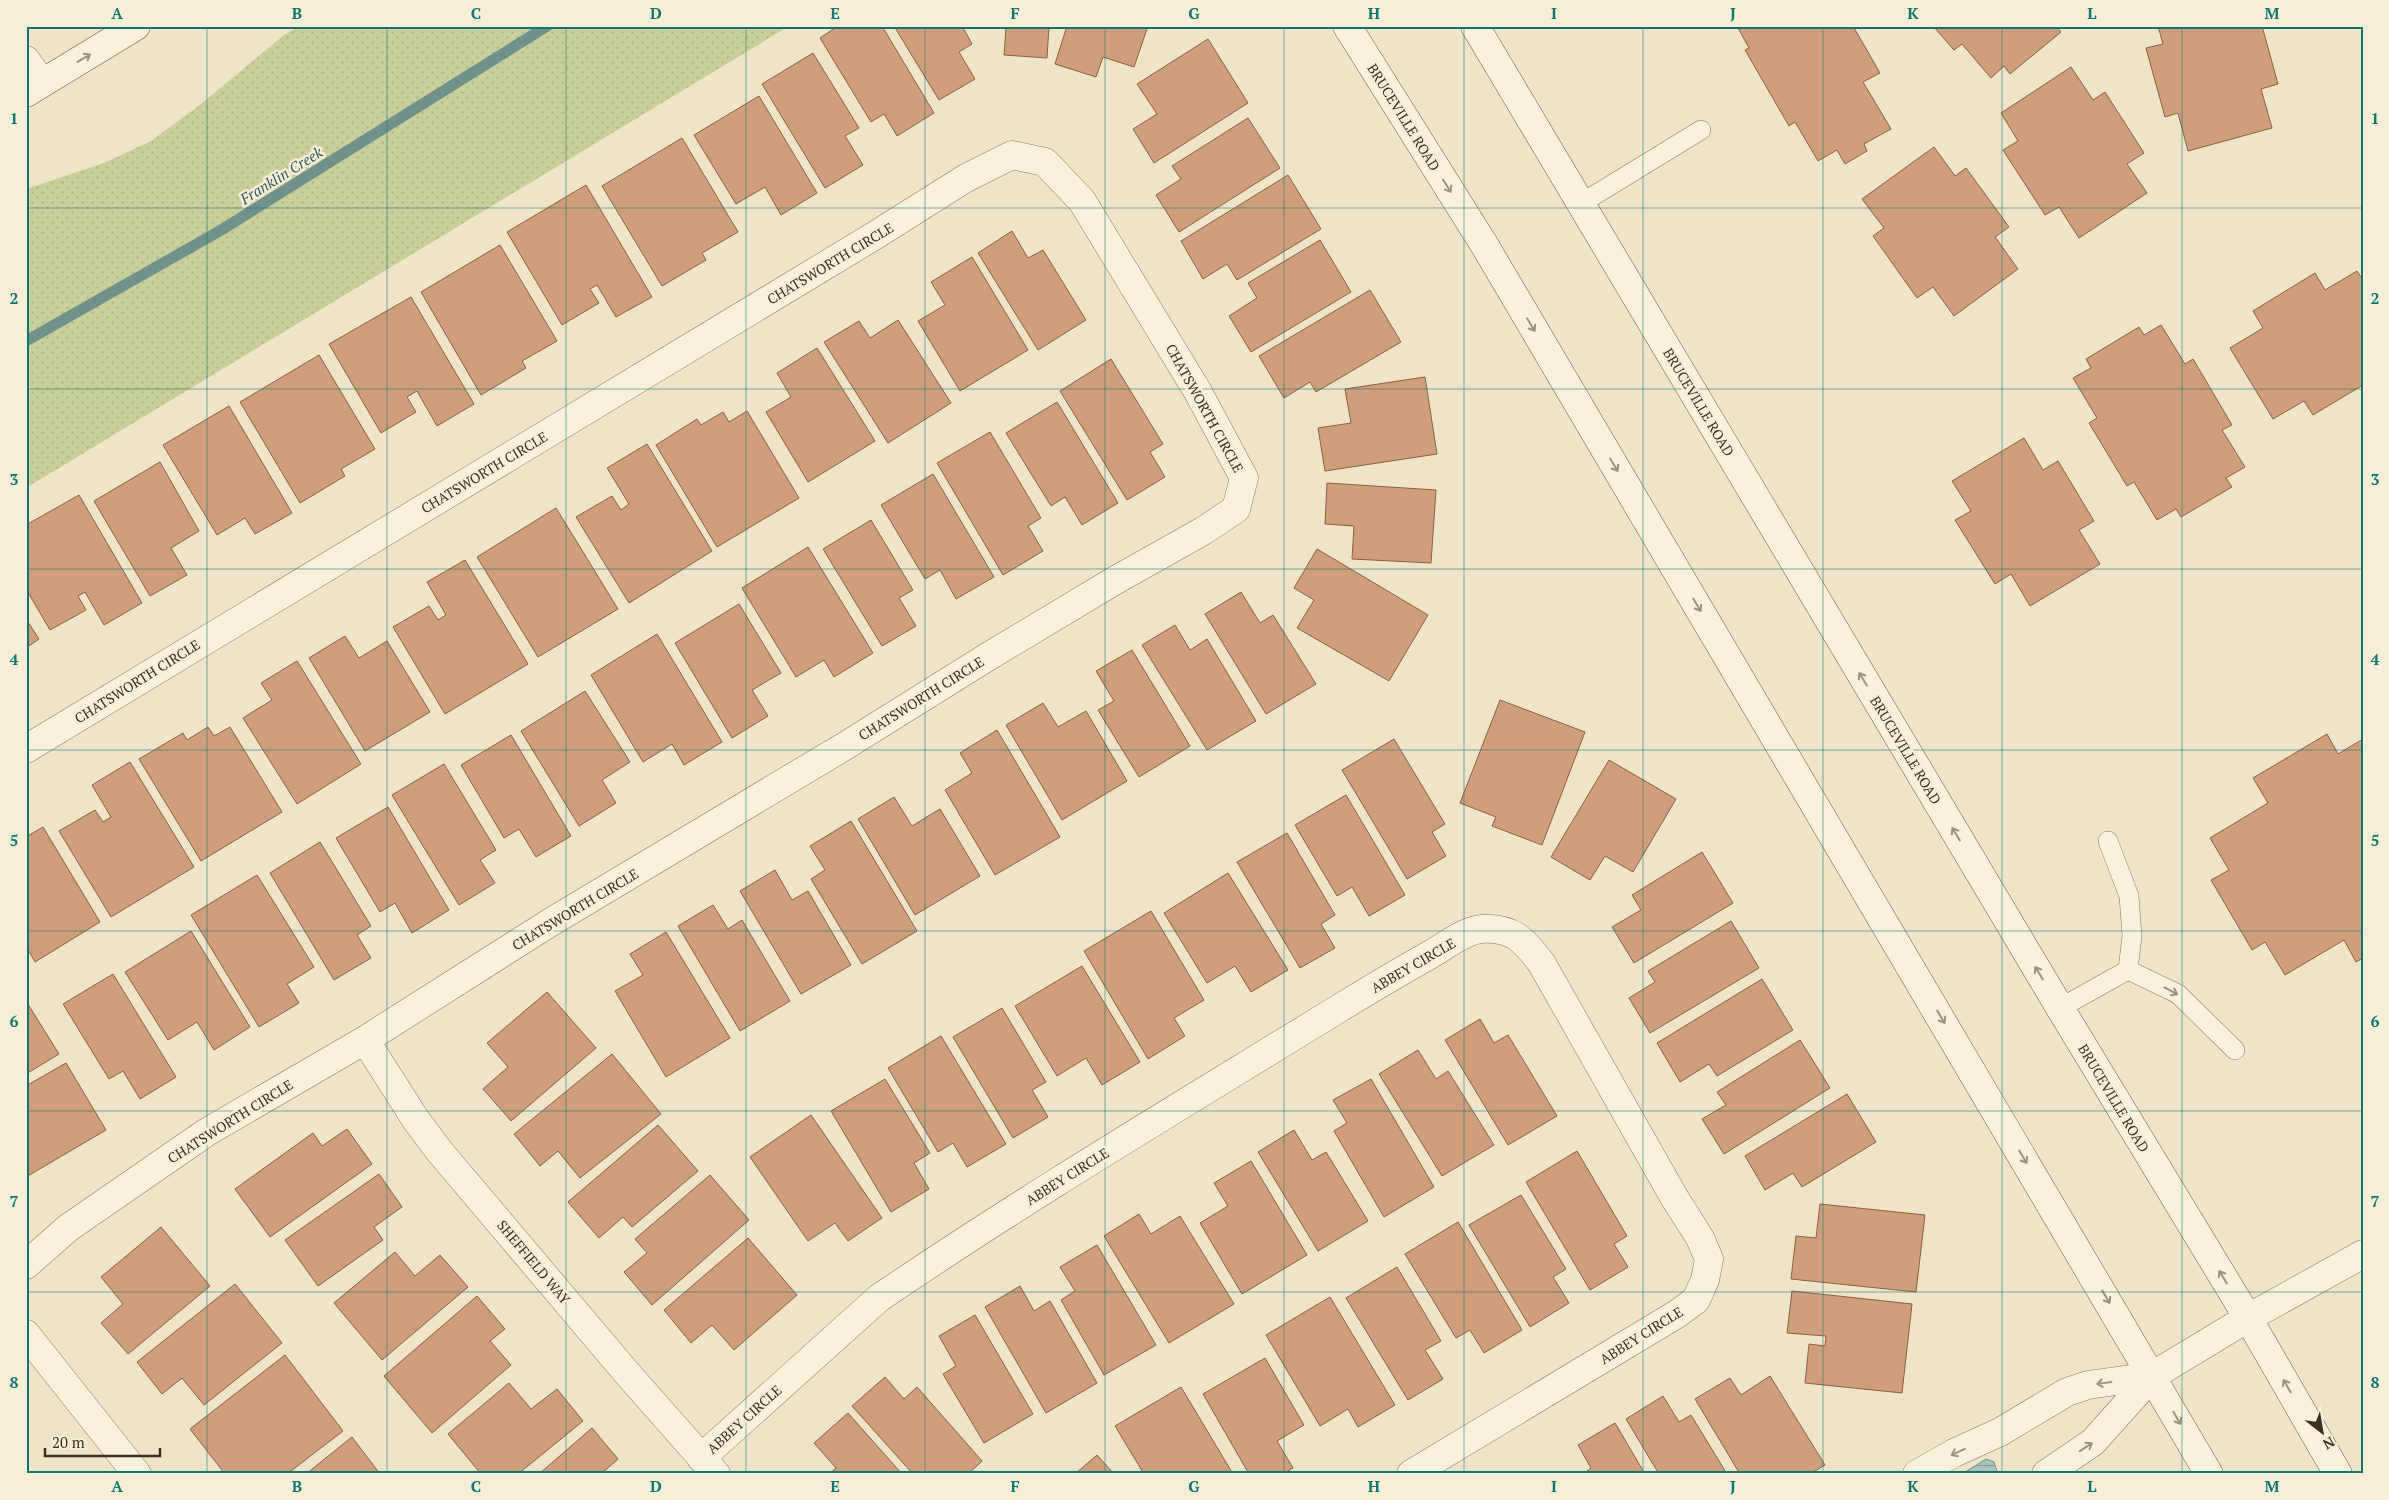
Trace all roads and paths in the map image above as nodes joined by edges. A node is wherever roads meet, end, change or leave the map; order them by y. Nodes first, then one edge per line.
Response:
1 (136, 26) edge
2 (1347, 26) edge
3 (1475, 26) edge
4 (26, 60) edge
5 (34, 88) edge
6 (1701, 130) dead end
7 (1580, 204) junction
8 (26, 749) edge
9 (2108, 841) dead end
10 (2128, 970) junction
11 (2060, 1008) junction
12 (365, 1040) junction
13 (2235, 1050) dead end
14 (2363, 1254) edge
15 (26, 1265) edge
16 (2248, 1318) junction
17 (26, 1334) edge
18 (2152, 1376) junction
19 (708, 1466) edge
20 (137, 1474) edge
21 (1411, 1474) edge
22 (1917, 1474) edge
23 (2046, 1474) edge
24 (2209, 1474) edge
25 (2338, 1474) edge

5 -> 1 street
2 -> 18 street, BRUCEVILLE ROAD
3 - 7 street, BRUCEVILLE ROAD
4 - 5 street
6 - 7 lane
11 -> 7 street, BRUCEVILLE ROAD
8 - 12 street, CHATSWORTH CIRCLE
9 - 10 lane
10 - 11 lane
10 -> 13 lane
16 -> 11 street, BRUCEVILLE ROAD
12 - 15 street, CHATSWORTH CIRCLE
12 - 19 street, SHEFFIELD WAY
14 - 16 street
16 - 18 street
25 -> 16 street, BRUCEVILLE ROAD
17 - 20 street
18 -> 22 street
23 -> 18 street
18 -> 24 street, BRUCEVILLE ROAD
19 - 21 street, ABBEY CIRCLE

